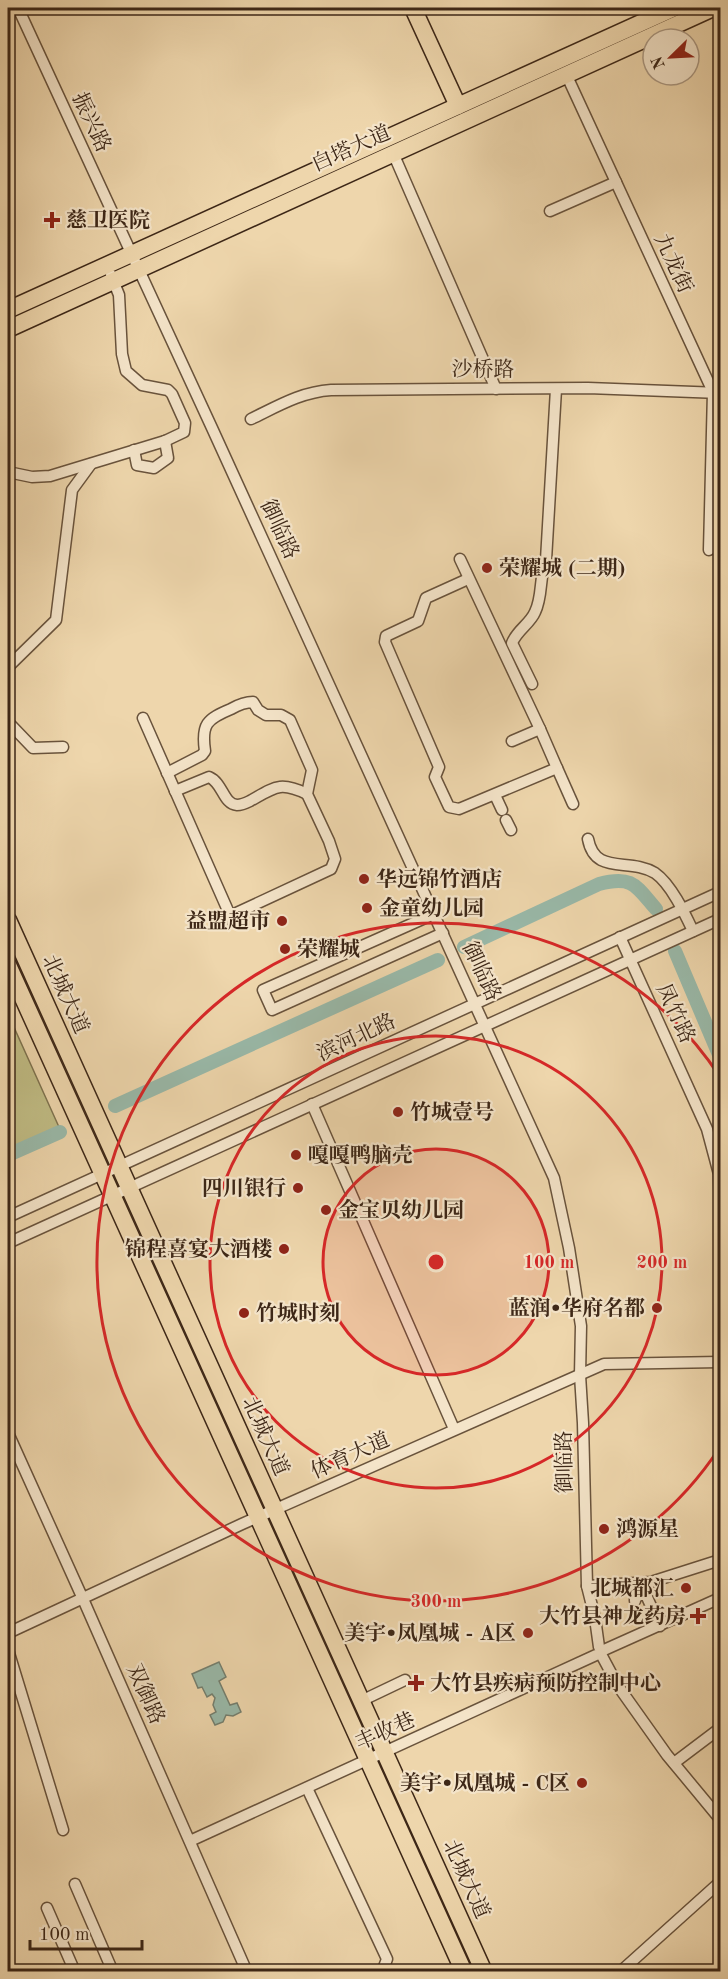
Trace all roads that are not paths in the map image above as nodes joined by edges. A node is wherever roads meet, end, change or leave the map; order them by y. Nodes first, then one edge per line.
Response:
1 (18, 8) edge
2 (413, 8) edge
3 (424, 8) edge
4 (674, 8) edge
5 (713, 8) edge
6 (566, 75) junction
7 (462, 104) junction
8 (393, 153) junction
9 (616, 182) junction
10 (550, 211) dead end
11 (135, 261) junction
12 (110, 273) junction
13 (8, 310) edge
14 (8, 328) edge
15 (556, 388) junction
16 (496, 389) junction
17 (717, 393) edge
18 (251, 419) dead end
19 (165, 441) junction
20 (134, 450) junction
21 (91, 463) junction
22 (8, 472) edge
23 (709, 550) dead end
24 (460, 559) dead end
25 (468, 579) junction
26 (8, 667) edge
27 (532, 684) dead end
28 (142, 718) dead end
29 (8, 722) edge
30 (540, 729) junction
31 (512, 741) dead end
32 (63, 747) dead end
33 (557, 768) junction
34 (167, 773) junction
35 (175, 791) junction
36 (307, 794) junction
37 (495, 795) junction
38 (573, 804) dead end
39 (506, 820) dead end
40 (588, 838) dead end
41 (720, 892) edge
42 (681, 910) junction
43 (434, 914) junction
44 (720, 919) edge
45 (8, 920) edge
46 (691, 932) junction
47 (443, 935) junction
48 (620, 937) junction
49 (367, 944) junction
50 (631, 960) junction
51 (375, 963) junction
52 (8, 965) edge
53 (475, 1004) junction
54 (485, 1026) junction
55 (312, 1104) junction
56 (119, 1167) junction
57 (102, 1174) junction
58 (129, 1188) junction
59 (112, 1196) junction
60 (720, 1209) edge
61 (8, 1217) edge
62 (8, 1243) edge
63 (720, 1362) edge
64 (580, 1375) junction
65 (454, 1429) junction
66 (8, 1433) edge
67 (275, 1510) junction
68 (258, 1517) junction
69 (720, 1560) edge
70 (651, 1582) junction
71 (587, 1586) junction
72 (646, 1595) junction
73 (720, 1598) edge
74 (83, 1599) junction
75 (635, 1601) dead end
76 (660, 1626) junction
77 (8, 1633) edge
78 (8, 1650) edge
79 (600, 1652) junction
80 (405, 1680) dead end
81 (361, 1701) junction
82 (720, 1731) edge
83 (385, 1753) junction
84 (368, 1760) junction
85 (674, 1762) junction
86 (307, 1788) junction
87 (719, 1812) edge
88 (63, 1830) dead end
89 (190, 1841) junction
90 (720, 1882) edge
91 (75, 1884) dead end
92 (46, 1908) dead end
93 (75, 1971) edge
94 (113, 1971) edge
95 (247, 1971) edge
96 (382, 1971) edge
97 (464, 1971) edge
98 (484, 1971) edge
99 (620, 1971) edge

1 - 11 street, 振兴路
2 - 7 highway
3 - 7 highway
4 - 7 highway, 白塔大道
5 - 6 highway, 白塔大道
6 - 8 highway, 白塔大道
6 - 9 street, 九龙街
7 - 11 highway, 白塔大道
8 - 11 highway, 白塔大道
8 - 16 street
9 - 10 street
9 - 17 street, 九龙街
11 - 12 highway, 白塔大道
11 - 43 street, 御临路
12 - 13 highway, 白塔大道
12 - 14 highway, 白塔大道
12 - 19 street
15 - 16 street, 沙桥路
15 - 17 street, 沙桥路
15 - 27 street
16 - 18 street, 沙桥路
17 - 23 street
19 - 20 street
19 - 20 street
20 - 21 street
21 - 22 street
21 - 26 street
24 - 25 street
25 - 30 street
25 - 37 street
28 - 34 street
29 - 32 street
30 - 31 street
30 - 33 street
33 - 37 street
33 - 38 street
34 - 35 street
34 - 36 street
35 - 36 street
35 - 36 street
37 - 39 street
40 - 42 street
41 - 42 street, 滨河北路
42 - 46 street
42 - 48 street, 滨河北路
43 - 47 street, 御临路
43 - 49 street
44 - 46 street, 滨河北路
45 - 56 highway, 北城大道
46 - 50 street, 滨河北路
47 - 51 street
47 - 53 street, 御临路
48 - 50 street, 凤竹路
48 - 53 street, 滨河北路
49 - 51 street
49 - 51 street
50 - 54 street, 滨河北路
50 - 60 street, 凤竹路
52 - 57 highway, 北城大道
53 - 54 street, 御临路
53 - 56 street, 滨河北路
54 - 55 street, 滨河北路
54 - 64 street, 御临路
55 - 58 street, 滨河北路
55 - 65 street
56 - 57 street, 滨河北路
56 - 58 highway, 北城大道
57 - 59 highway, 北城大道
57 - 61 street, 滨河北路
58 - 59 street, 滨河北路
58 - 67 highway, 北城大道
59 - 62 street, 滨河北路
59 - 68 highway, 北城大道
63 - 64 street, 体育大道
64 - 65 street, 体育大道
64 - 71 street, 御临路
65 - 67 street, 体育大道
66 - 74 street, 双御路
67 - 68 street, 体育大道
67 - 81 highway, 北城大道
68 - 74 street, 体育大道
68 - 84 highway, 北城大道
69 - 70 street
70 - 71 street
70 - 72 street
71 - 79 street, 御临路
72 - 75 street
72 - 76 street
73 - 76 street, 丰收巷
74 - 77 street, 体育大道
74 - 89 street, 双御路
76 - 79 street, 丰收巷
78 - 88 street
79 - 83 street, 丰收巷
79 - 85 street, 御临路
80 - 81 street
81 - 83 highway, 北城大道
82 - 85 street
83 - 84 street, 丰收巷
83 - 98 highway, 北城大道
84 - 86 street, 丰收巷
84 - 97 highway, 北城大道
85 - 87 street, 御临路
86 - 89 street, 丰收巷
86 - 96 street
89 - 95 street, 双御路
90 - 99 street
91 - 94 street
92 - 93 street

